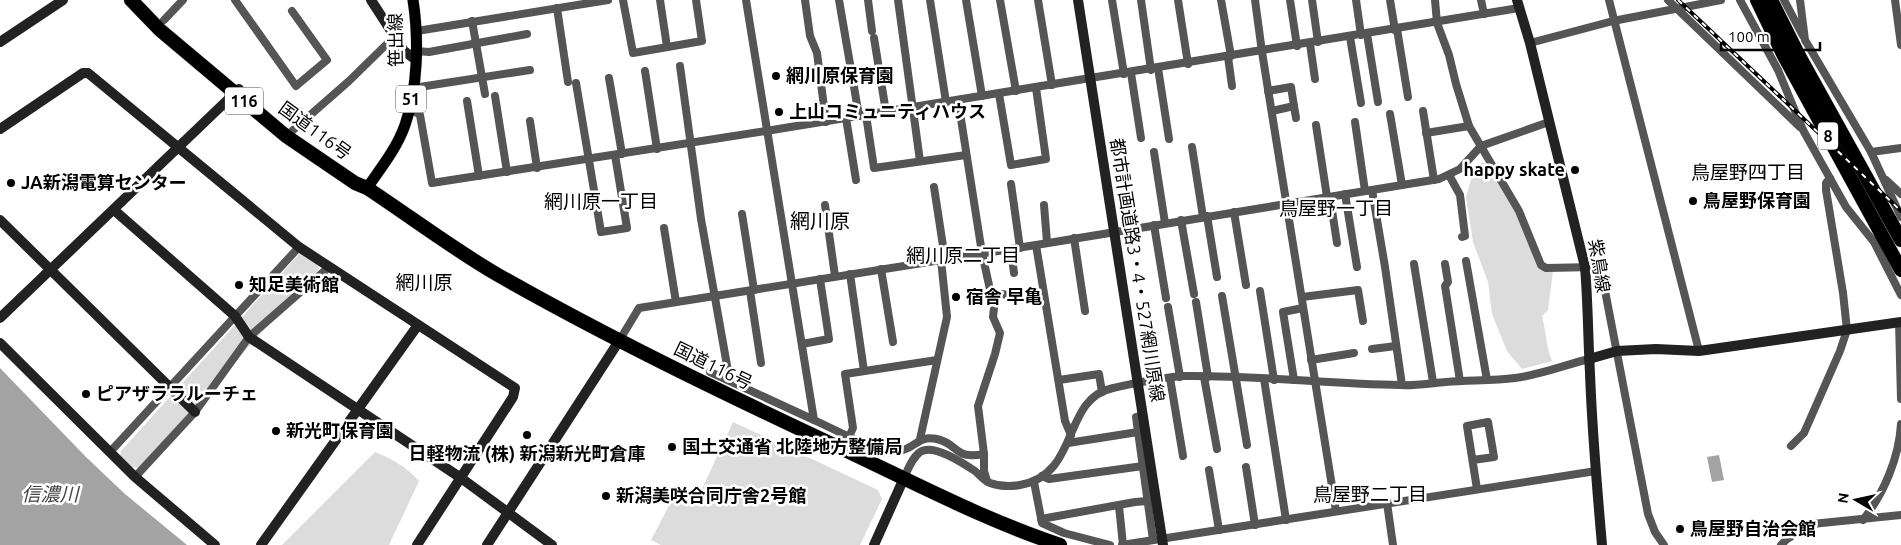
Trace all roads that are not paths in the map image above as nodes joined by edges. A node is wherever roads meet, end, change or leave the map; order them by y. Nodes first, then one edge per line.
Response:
1 (62, 0) edge
2 (131, 0) edge
3 (142, 0) edge
4 (183, 0) edge
5 (235, 0) edge
6 (372, 0) edge
7 (413, 0) edge
8 (608, 0) edge
9 (624, 0) edge
10 (660, 0) edge
11 (696, 0) edge
12 (746, 0) edge
13 (805, 0) edge
14 (839, 0) edge
15 (868, 0) edge
16 (898, 0) edge
17 (930, 0) edge
18 (966, 0) edge
19 (1000, 0) edge
20 (1038, 0) edge
21 (1078, 0) edge
22 (1112, 0) edge
23 (1141, 0) edge
24 (1178, 0) edge
25 (1221, 0) edge
26 (1255, 0) edge
27 (1290, 0) edge
28 (1312, 0) edge
29 (1356, 0) edge
30 (1390, 0) edge
31 (1435, 0) edge
32 (1481, 0) edge
33 (1609, 0) edge
34 (1668, 0) edge
35 (1721, 0) edge
36 (1740, 0) edge
37 (1757, 0) edge
38 (1771, 0) edge
39 (1784, 0) edge
40 (1800, 0) edge
41 (1895, 0) edge
42 (589, 1) edge
43 (1703, 2) edge
44 (1518, 4) edge
45 (560, 5) edge
46 (1676, 8) junction
47 (292, 11) dead end
48 (1484, 14) junction
49 (164, 20) junction
50 (472, 21) junction
51 (1613, 21) junction
52 (1437, 23) junction
53 (1396, 30) junction
54 (417, 31) junction
55 (527, 34) dead end
56 (1364, 35) junction
57 (394, 37) junction
58 (1350, 37) junction
59 (1805, 40) junction
60 (0, 42) edge
61 (476, 43) junction
62 (1314, 43) junction
63 (1530, 43) junction
64 (1901, 45) edge
65 (1297, 46) junction
66 (667, 47) junction
67 (1262, 52) junction
68 (416, 56) junction
69 (1230, 57) junction
70 (1188, 64) junction
71 (680, 66) dead end
72 (1154, 69) junction
73 (530, 70) dead end
74 (645, 71) dead end
75 (1128, 73) junction
76 (482, 77) junction
77 (609, 78) dead end
78 (1090, 79) junction
79 (1315, 79) dead end
80 (1052, 85) junction
81 (1232, 86) dead end
82 (413, 88) junction
83 (1036, 88) junction
84 (237, 91) junction
85 (1016, 91) junction
86 (1268, 91) junction
87 (485, 94) dead end
88 (998, 94) junction
89 (495, 96) dead end
90 (982, 96) junction
91 (1408, 97) dead end
92 (958, 100) junction
93 (467, 101) dead end
94 (946, 102) junction
95 (1378, 102) dead end
96 (1361, 103) dead end
97 (1294, 106) junction
98 (912, 107) junction
99 (410, 108) junction
100 (1272, 111) junction
101 (1423, 111) dead end
102 (886, 112) junction
103 (1390, 114) dead end
104 (863, 116) junction
105 (846, 118) junction
106 (1296, 118) dead end
107 (530, 122) dead end
108 (826, 122) junction
109 (1355, 122) dead end
110 (1549, 122) junction
111 (1316, 125) dead end
112 (1469, 126) junction
113 (0, 129) edge
114 (1804, 130) junction
115 (292, 131) junction
116 (766, 131) junction
117 (1426, 133) junction
118 (1141, 138) dead end
119 (1168, 139) dead end
120 (691, 143) junction
121 (1481, 146) junction
122 (178, 147) junction
123 (1192, 147) dead end
124 (1901, 148) edge
125 (657, 149) junction
126 (1154, 152) dead end
127 (1871, 152) junction
128 (618, 155) junction
129 (966, 155) junction
130 (588, 160) junction
131 (920, 161) junction
132 (537, 168) junction
133 (507, 172) junction
134 (1449, 175) junction
135 (479, 176) junction
136 (1883, 177) junction
137 (1830, 178) junction
138 (856, 180) dead end
139 (1434, 180) junction
140 (1011, 184) dead end
141 (1402, 185) junction
142 (934, 187) dead end
143 (368, 188) junction
144 (1368, 190) junction
145 (1345, 194) junction
146 (1901, 194) edge
147 (1328, 197) junction
148 (1287, 204) junction
149 (825, 205) dead end
150 (1044, 205) dead end
151 (114, 210) junction
152 (1234, 212) junction
153 (742, 214) dead end
154 (1205, 216) junction
155 (1901, 217) edge
156 (0, 220) edge
157 (1181, 220) junction
158 (1165, 223) junction
159 (1154, 225) junction
160 (664, 228) dead end
161 (1115, 232) junction
162 (1462, 237) dead end
163 (1074, 238) junction
164 (1901, 240) edge
165 (1047, 242) junction
166 (1337, 243) dead end
167 (1036, 245) junction
168 (299, 247) junction
169 (1020, 248) junction
170 (1011, 249) junction
171 (982, 253) junction
172 (943, 259) junction
173 (1466, 261) dead end
174 (1414, 264) dead end
175 (1445, 264) dead end
176 (1585, 266) junction
177 (329, 267) junction
178 (1357, 267) dead end
179 (50, 269) junction
180 (881, 269) junction
181 (1901, 270) edge
182 (1014, 273) dead end
183 (850, 274) junction
184 (835, 276) junction
185 (1217, 277) dead end
186 (820, 279) junction
187 (793, 284) junction
188 (1246, 285) dead end
189 (752, 290) junction
190 (1260, 291) dead end
191 (991, 295) junction
192 (1901, 295) edge
193 (714, 296) junction
194 (1012, 296) dead end
195 (1222, 296) dead end
196 (1302, 297) junction
197 (1166, 298) dead end
198 (676, 302) junction
199 (1168, 307) dead end
200 (1303, 308) junction
201 (1085, 311) dead end
202 (235, 316) junction
203 (0, 318) edge
204 (1363, 321) dead end
205 (1900, 322) edge
206 (418, 325) junction
207 (1847, 330) junction
208 (249, 337) junction
209 (619, 341) junction
210 (893, 342) dead end
211 (0, 343) edge
212 (802, 344) junction
213 (1396, 346) junction
214 (1372, 350) dead end
215 (1617, 351) junction
216 (1698, 351) junction
217 (1354, 353) dead end
218 (1589, 359) junction
219 (938, 360) junction
220 (1311, 360) junction
221 (761, 363) dead end
222 (728, 371) dead end
223 (864, 371) junction
224 (710, 372) dead end
225 (1180, 377) junction
226 (1206, 377) junction
227 (1170, 378) junction
228 (1235, 378) junction
229 (1264, 379) junction
230 (1059, 380) junction
231 (1274, 380) junction
232 (1294, 380) junction
233 (1314, 380) junction
234 (1487, 380) junction
235 (1460, 381) junction
236 (1433, 382) junction
237 (1138, 383) junction
238 (1402, 385) junction
239 (170, 387) junction
240 (1102, 392) junction
241 (1901, 399) edge
242 (359, 410) junction
243 (195, 412) junction
244 (1143, 415) junction
245 (814, 420) junction
246 (1901, 424) edge
247 (1138, 432) junction
248 (849, 437) junction
249 (920, 439) junction
250 (1070, 439) junction
251 (1247, 445) dead end
252 (1791, 446) dead end
253 (1217, 449) dead end
254 (110, 452) junction
255 (984, 454) junction
256 (1183, 456) dead end
257 (1472, 460) junction
258 (1143, 466) junction
259 (1246, 467) dead end
260 (1209, 470) dead end
261 (1596, 471) junction
262 (1042, 476) junction
263 (135, 477) junction
264 (461, 478) junction
265 (904, 478) junction
266 (988, 482) junction
267 (1034, 482) junction
268 (1477, 490) junction
269 (1148, 501) junction
270 (1387, 503) junction
271 (1119, 506) junction
272 (1336, 511) junction
273 (508, 512) junction
274 (1901, 515) edge
275 (1041, 519) junction
276 (1286, 520) junction
277 (1863, 520) junction
278 (1255, 525) junction
279 (1219, 530) junction
280 (1160, 541) edge
281 (215, 545) edge
282 (261, 545) edge
283 (417, 545) edge
284 (486, 545) edge
285 (552, 545) edge
286 (874, 545) edge
287 (1060, 545) edge
288 (1110, 545) edge
289 (1123, 545) edge
290 (1393, 545) edge
291 (1602, 545) edge
292 (1664, 545) edge
293 (1781, 545) edge

1 - 60 street
2 - 84 highway, 国道116号 / 116
3 - 49 highway, 国道116号 / 116
4 - 49 street
5 - 47 street
6 - 57 street
7 - 54 main road, 笹出線 / 51
8 - 42 street
9 - 66 street
10 - 66 street
11 - 66 street
12 - 116 street
13 - 108 street
14 - 104 street
15 - 102 street
16 - 98 street
17 - 94 street
18 - 90 street
19 - 85 street
20 - 80 street
21 - 78 street, 都市計画道路3・4・527網川原線
22 - 75 street
23 - 72 street
24 - 70 street
25 - 69 street
26 - 67 street
27 - 65 street
28 - 62 street
29 - 56 street
30 - 53 street
31 - 52 street
32 - 48 street
33 - 51 street
34 - 46 street
35 - 43 street
36 - 114 street
37 - 181 highway, 8
38 - 164 highway, 8
39 - 59 street
40 - 59 street
41 - 64 street
42 - 45 street
43 - 46 street
44 - 48 street
44 - 63 street, 紫鳥線
45 - 50 street
45 - 130 street
46 - 51 street
46 - 114 street
48 - 52 street
49 - 84 highway, 国道116号 / 116
50 - 54 street
50 - 61 street
51 - 63 street
51 - 216 street
52 - 53 street
52 - 112 street
53 - 56 street
53 - 91 street
54 - 68 main road, 笹出線 / 51
55 - 61 street
56 - 58 street
56 - 95 street
57 - 68 street
57 - 115 street
58 - 62 street
58 - 96 street
59 - 127 street
61 - 68 street
61 - 76 street
62 - 65 street
62 - 79 street
63 - 110 street, 紫鳥線
65 - 67 street
67 - 69 street
67 - 86 street
68 - 82 main road, 笹出線 / 51
69 - 70 street
69 - 81 street
70 - 72 street
71 - 120 street
72 - 75 street
72 - 119 street
73 - 76 street
74 - 125 street
75 - 78 street
75 - 118 street
76 - 82 street
76 - 87 street
77 - 128 street
78 - 80 street
78 - 161 street, 都市計画道路3・4・527網川原線
80 - 83 street
82 - 99 main road, 笹出線 / 51
83 - 85 street
83 - 88 street
84 - 115 highway, 国道116号 / 116
84 - 122 street
84 - 143 highway, 国道116号 / 116
85 - 88 street
86 - 97 street
86 - 100 street
88 - 90 street
89 - 133 street
90 - 92 street
92 - 94 street
92 - 129 street
93 - 135 street
94 - 98 street
97 - 100 street
97 - 106 street
98 - 102 street
98 - 131 street
99 - 135 street
99 - 143 main road, 笹出線 / 51
100 - 148 street
101 - 117 street
102 - 104 street
103 - 141 street
104 - 105 street
104 - 131 street
105 - 108 street
105 - 138 street
107 - 132 street
108 - 116 street
109 - 144 street
110 - 121 street
110 - 176 street, 紫鳥線
111 - 147 street
112 - 117 street
112 - 121 street
113 - 122 street
114 - 137 street
115 - 143 highway, 国道116号 / 116
116 - 120 street
116 - 187 street
117 - 139 street
120 - 125 street
120 - 193 street
121 - 134 street
121 - 176 street
122 - 151 street
122 - 168 street
123 - 154 street
124 - 127 street
125 - 128 street
126 - 158 street
127 - 136 street
128 - 130 street
128 - 130 street
129 - 131 street
129 - 171 street
130 - 132 street
132 - 133 street
133 - 135 street
134 - 139 street
134 - 162 street
136 - 146 street
136 - 155 street
137 - 192 street
137 - 207 street
139 - 141 street
140 - 169 street
141 - 144 street
142 - 172 street
143 - 209 highway, 国道116号 / 116
144 - 145 street
144 - 213 street
145 - 147 street
145 - 178 street
147 - 148 street
147 - 166 street
148 - 152 street
148 - 196 street
149 - 184 street
150 - 165 street
151 - 179 street
151 - 202 street
152 - 154 street
152 - 188 street
153 - 189 street
154 - 157 street
154 - 185 street
156 - 179 street
157 - 158 street
157 - 226 street
158 - 159 street
159 - 161 street
159 - 197 street
160 - 198 street
161 - 163 street
161 - 237 street, 都市計画道路3・4・527網川原線
163 - 165 street
163 - 201 street
165 - 167 street
167 - 169 street
167 - 230 street
168 - 177 street
168 - 202 street
169 - 170 street
170 - 171 street
170 - 182 street
171 - 172 street
171 - 191 street
172 - 180 street
172 - 219 street
173 - 234 street
174 - 236 street
175 - 235 street
176 - 215 street
176 - 218 street, 紫鳥線
177 - 206 street
177 - 208 street
179 - 203 street
179 - 239 street
180 - 183 street
180 - 210 street
183 - 184 street
183 - 223 street
184 - 186 street
186 - 187 street
186 - 212 street
187 - 189 street
187 - 212 street
189 - 193 street
189 - 221 street
190 - 231 street
191 - 194 street
191 - 255 street
193 - 198 street
193 - 222 street
195 - 228 street
196 - 200 street
196 - 204 street
198 - 209 street
199 - 225 street
200 - 220 street
200 - 232 street
202 - 208 street
202 - 239 street
205 - 207 street
205 - 241 street
206 - 242 street
206 - 264 street
207 - 216 street
207 - 252 street
208 - 242 street
208 - 243 street
209 - 265 highway, 国道116号 / 116
209 - 273 street
211 - 254 street
212 - 245 street
213 - 214 street
213 - 238 street
215 - 216 street
215 - 218 street
215 - 292 street
217 - 220 street
218 - 234 street
218 - 261 street, 紫鳥線
219 - 223 street
219 - 249 street
220 - 233 street
223 - 248 street
224 - 245 street
225 - 226 street
225 - 227 street
226 - 228 street
226 - 253 street
227 - 237 street
227 - 256 street
228 - 229 street
228 - 251 street
229 - 231 street
229 - 276 street
230 - 240 street
230 - 250 street
231 - 232 street
232 - 233 street
233 - 238 street
233 - 272 street
234 - 235 street
235 - 236 street
236 - 238 street
237 - 240 street
237 - 244 street, 都市計画道路3・4・527網川原線
239 - 243 street
239 - 254 street
240 - 250 street
242 - 264 street
242 - 282 street
243 - 263 street
244 - 247 street
244 - 280 street, 都市計画道路3・4・527網川原線
245 - 248 street
246 - 277 street
247 - 250 street
247 - 258 street
248 - 249 street
249 - 255 street
250 - 262 street
254 - 263 street
255 - 266 street
257 - 257 street
257 - 268 street
258 - 262 street
258 - 269 street
259 - 278 street
260 - 279 street
261 - 268 street
261 - 291 street, 紫鳥線
262 - 267 street
263 - 281 street
264 - 273 street
264 - 283 street
265 - 266 street
265 - 286 street
265 - 287 highway, 国道116号 / 116
266 - 267 street
267 - 275 street
268 - 270 street
269 - 271 street
269 - 280 street
270 - 272 street
270 - 290 street
271 - 275 street
271 - 289 street
272 - 276 street
273 - 284 street
273 - 285 street
274 - 277 street
275 - 288 street
276 - 278 street
277 - 293 street
278 - 279 street
279 - 280 street
280 - 289 street

